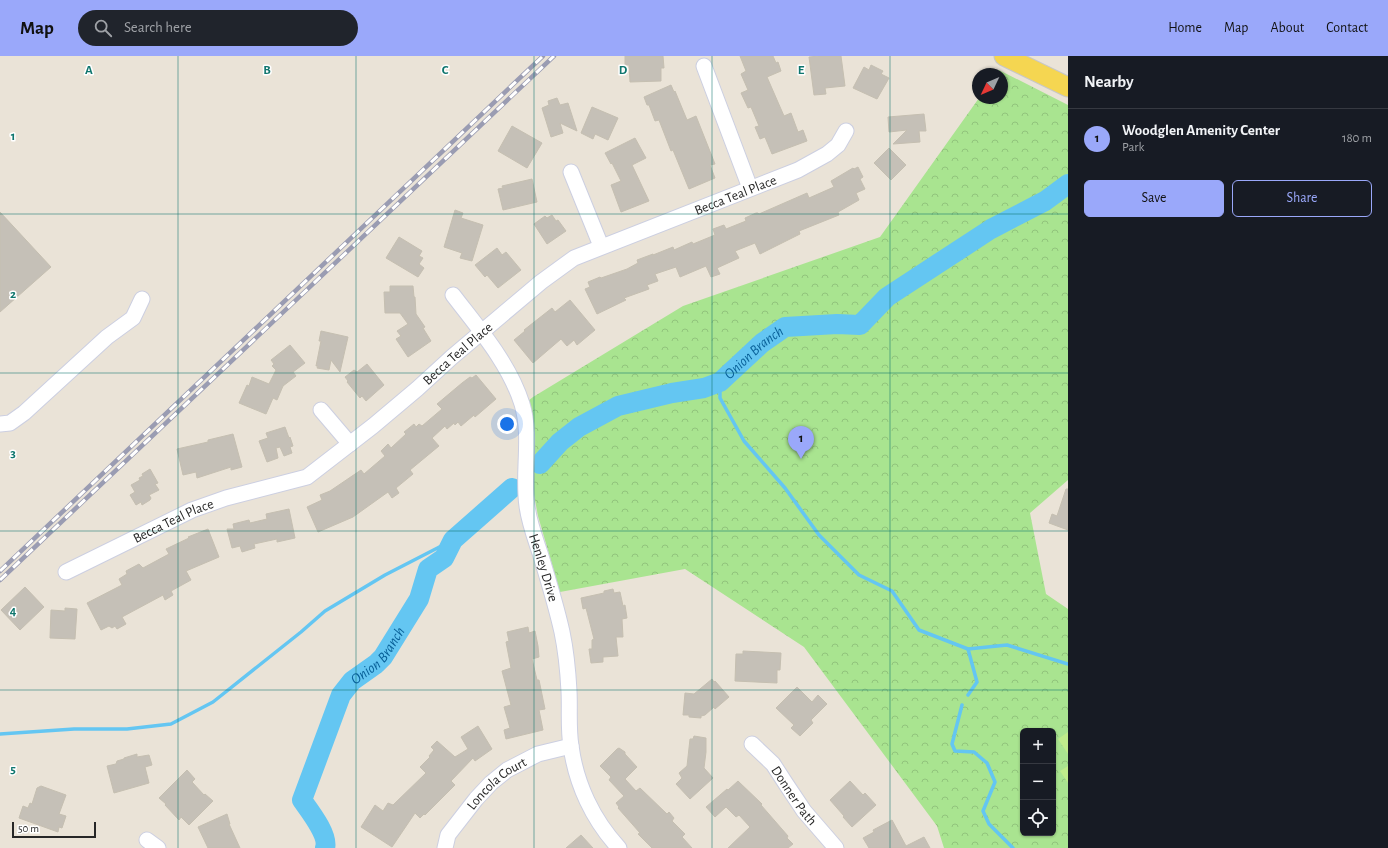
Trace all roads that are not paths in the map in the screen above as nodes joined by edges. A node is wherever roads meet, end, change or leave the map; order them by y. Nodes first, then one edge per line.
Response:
1 (1004, 56) edge
2 (704, 66) dead end
3 (1068, 87) edge
4 (846, 131) dead end
5 (571, 172) dead end
6 (750, 188) junction
7 (602, 246) junction
8 (453, 295) dead end
9 (142, 298) dead end
10 (482, 333) junction
11 (321, 410) dead end
12 (0, 424) edge
13 (350, 444) junction
14 (66, 572) dead end
15 (752, 744) dead end
16 (570, 746) junction
17 (445, 848) edge
18 (619, 848) edge
19 (836, 848) edge

1 - 3 main road
2 - 6 street
4 - 6 street, Becca Teal Place
5 - 7 street
6 - 7 street, Becca Teal Place
7 - 10 street, Becca Teal Place
8 - 10 street, Henley Drive
9 - 12 street
10 - 13 street, Becca Teal Place
10 - 16 street, Henley Drive
11 - 13 street
13 - 14 street, Becca Teal Place
15 - 19 street, Donner Path
16 - 17 street, Loncola Court
16 - 18 street, Henley Drive

